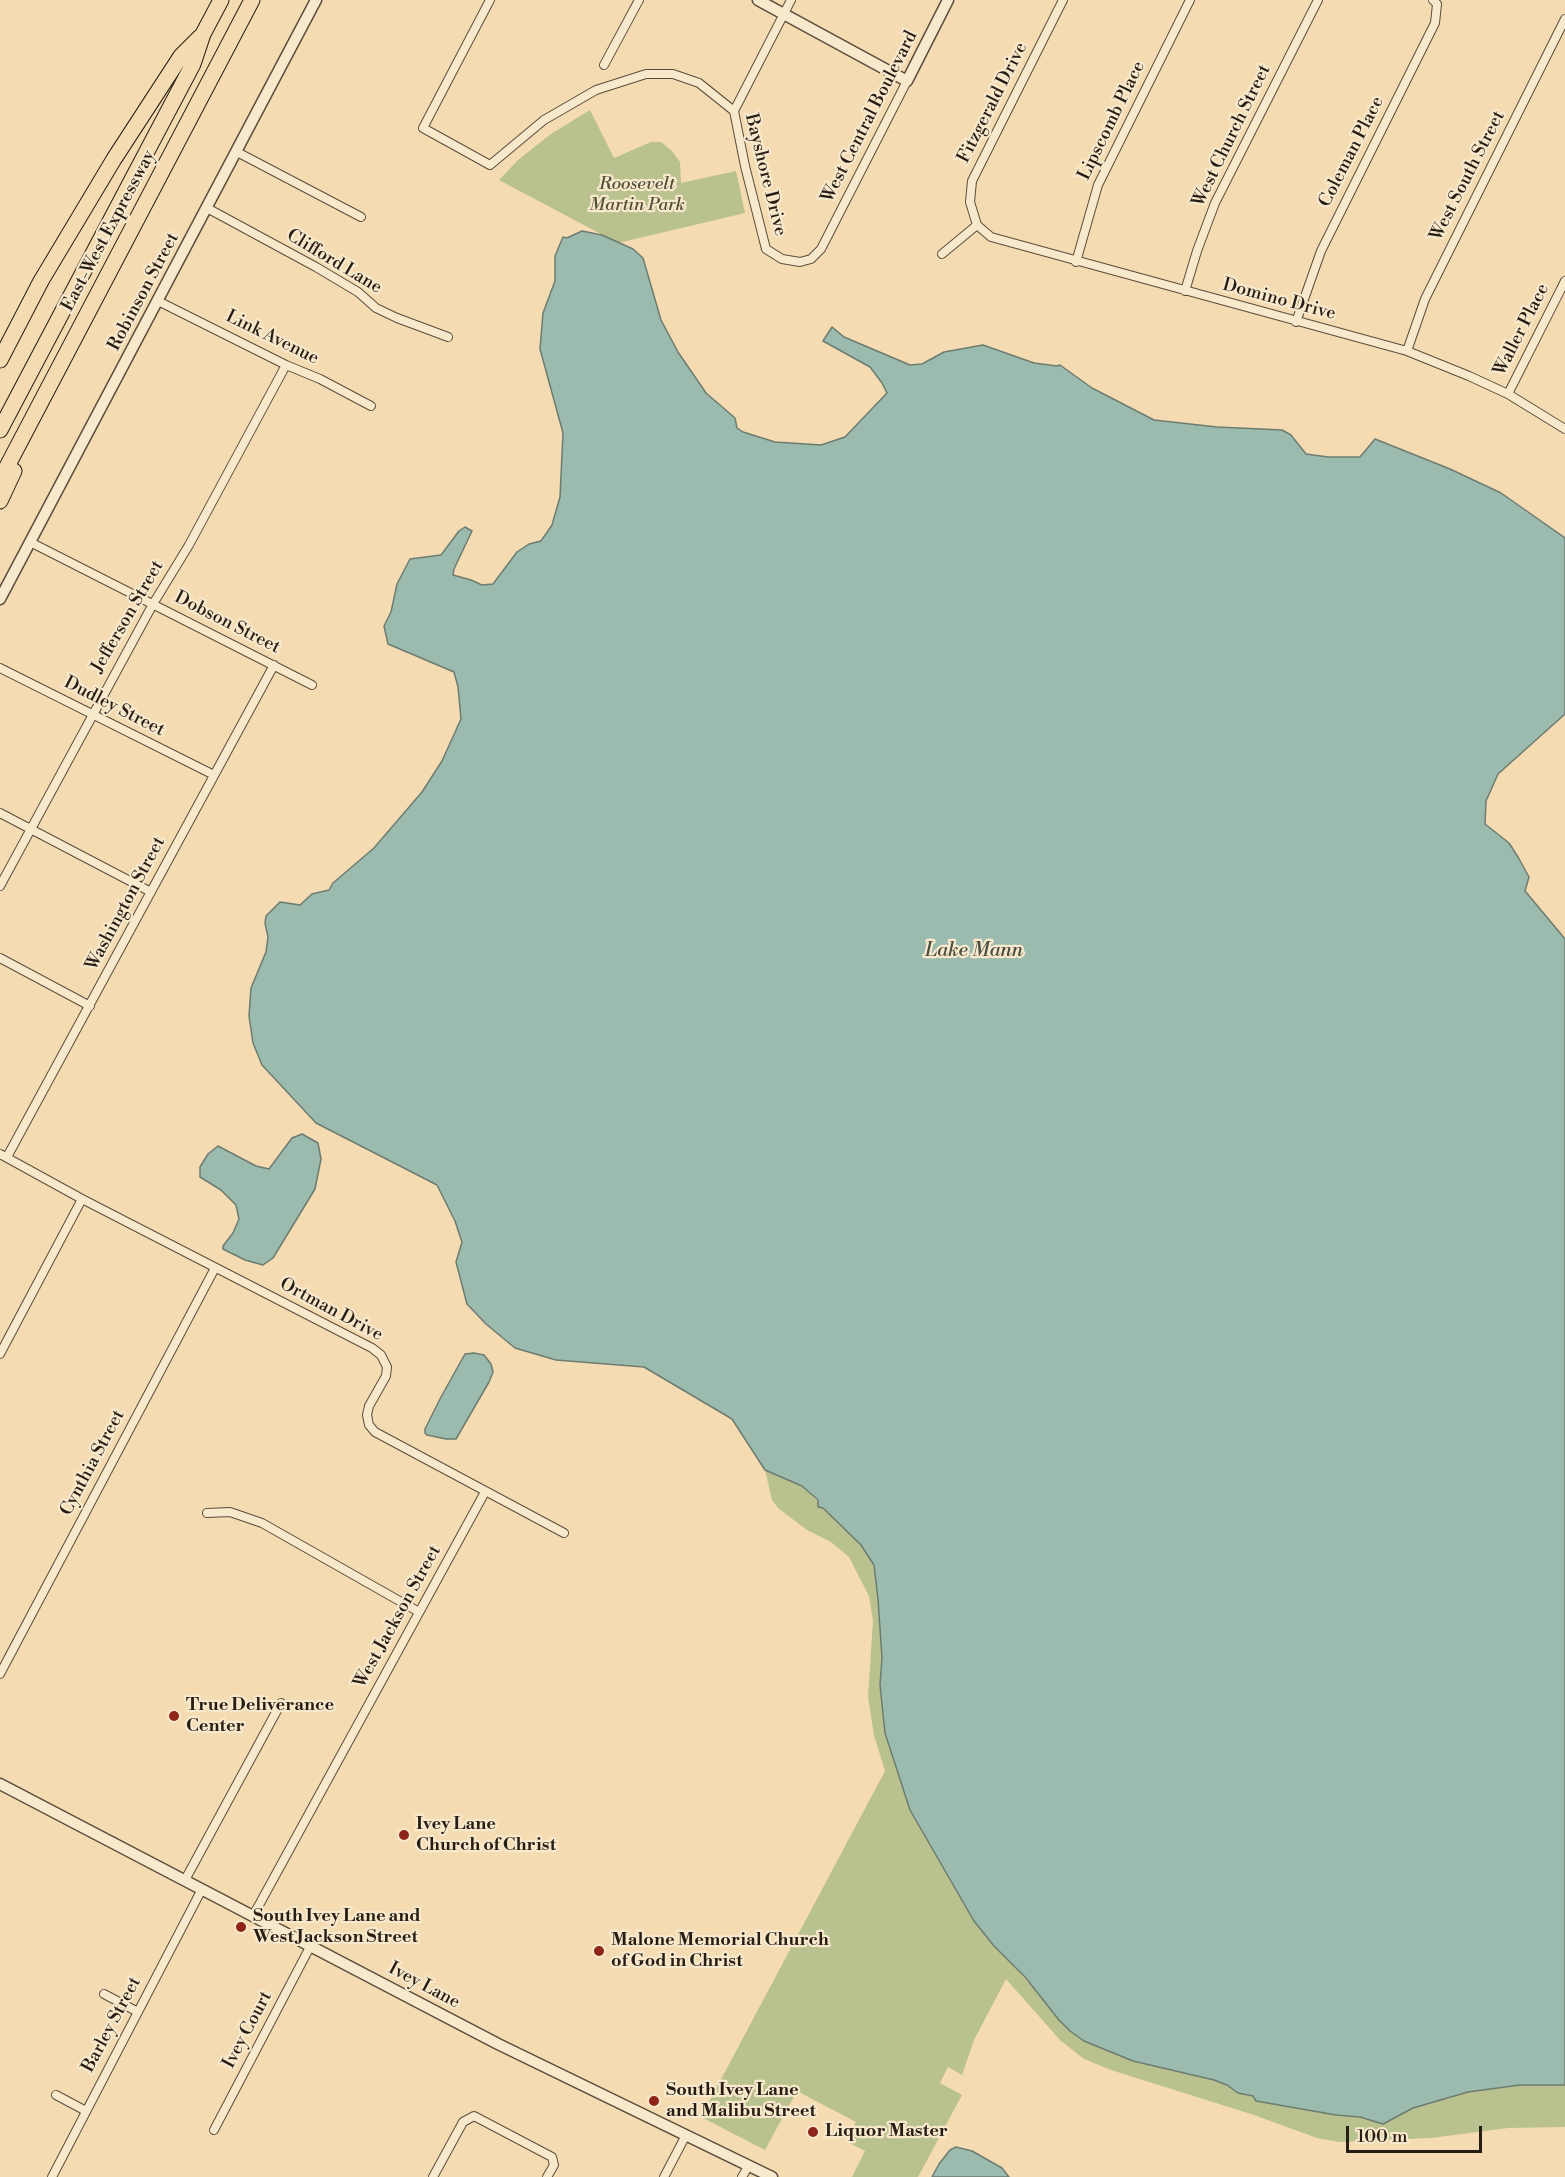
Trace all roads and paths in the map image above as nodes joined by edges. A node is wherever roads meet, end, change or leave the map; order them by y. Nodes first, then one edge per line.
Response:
1 (221, 0) edge
2 (252, 0) edge
3 (316, 0) edge
4 (490, 0) edge
5 (639, 0) edge
6 (758, 0) edge
7 (791, 0) edge
8 (948, 0) edge
9 (1063, 0) edge
10 (1190, 0) edge
11 (1318, 0) edge
12 (1433, 0) edge
13 (784, 14) junction
14 (1565, 19) edge
15 (203, 34) junction
16 (604, 65) dead end
17 (907, 81) junction
18 (734, 111) junction
19 (237, 152) junction
20 (207, 208) junction
21 (361, 218) dead end
22 (976, 225) junction
23 (821, 249) joint
24 (942, 254) dead end
25 (115, 261) junction
26 (1076, 262) junction
27 (1565, 281) edge
28 (1185, 291) junction
29 (158, 301) junction
30 (1296, 322) junction
31 (448, 337) dead end
32 (1407, 351) junction
33 (0, 360) edge
34 (286, 365) junction
35 (1508, 394) junction
36 (371, 406) dead end
37 (1565, 429) edge
38 (0, 430) edge
39 (0, 480) edge
40 (0, 501) edge
41 (30, 542) junction
42 (0, 599) edge
43 (153, 604) junction
44 (274, 665) junction
45 (0, 668) edge
46 (312, 685) dead end
47 (92, 715) junction
48 (214, 776) junction
49 (0, 813) edge
50 (31, 829) junction
51 (0, 886) edge
52 (151, 892) junction
53 (0, 958) edge
54 (90, 1006) junction
55 (3, 1156) edge
56 (82, 1199) junction
57 (215, 1268) junction
58 (0, 1354) edge
59 (485, 1492) junction
60 (207, 1513) dead end
61 (564, 1533) dead end
62 (419, 1612) junction
63 (0, 1674) edge
64 (281, 1703) dead end
65 (0, 1784) edge
66 (185, 1880) junction
67 (202, 1889) junction
68 (253, 1916) junction
69 (310, 1945) junction
70 (104, 1995) dead end
71 (138, 2012) junction
72 (56, 2095) dead end
73 (86, 2111) junction
74 (214, 2130) dead end
75 (686, 2135) junction
76 (749, 2165) junction
77 (51, 2177) edge
78 (433, 2177) edge
79 (548, 2177) edge
80 (664, 2177) edge
81 (742, 2177) edge
82 (772, 2177) edge

1 - 15 highway, East-West Expressway
2 - 25 highway, East-West Expressway
3 - 19 street, Robinson Street
4 - 18 street, Bayshore Drive
5 - 16 street
6 - 13 street
7 - 13 street
8 - 17 street, West Central Boulevard
9 - 22 street, Fitzgerald Drive
10 - 26 street, Lipscomb Place
11 - 28 street, West Church Street
12 - 30 street, Coleman Place
13 - 17 street
13 - 18 street
14 - 32 street, West South Street
15 - 33 highway
15 - 38 highway, East-West Expressway
17 - 23 street, West Central Boulevard
18 - 23 street, Bayshore Drive
19 - 20 street, Robinson Street
19 - 21 street
20 - 29 street, Robinson Street
20 - 31 street, Clifford Lane
22 - 24 street
22 - 26 street, Domino Drive
25 - 39 highway, East-West Expressway
25 - 40 highway
26 - 28 street, Domino Drive
27 - 35 street, Waller Place
28 - 30 street, Domino Drive
29 - 34 street, Link Avenue
29 - 41 street, Robinson Street
30 - 32 street, Domino Drive
32 - 35 street, Domino Drive
34 - 36 street, Link Avenue
34 - 43 street, Jefferson Street
35 - 37 street, Domino Drive
41 - 42 street, Robinson Street
41 - 43 street, Dobson Street
43 - 44 street, Dobson Street
43 - 47 street, Jefferson Street
44 - 46 street, Dobson Street
44 - 48 street, Washington Street
45 - 47 street, Dudley Street
47 - 48 street, Dudley Street
47 - 50 street, Jefferson Street
48 - 52 street, Washington Street
49 - 50 street
50 - 51 street, Jefferson Street
50 - 52 street
52 - 54 street, Washington Street
53 - 54 street
54 - 55 street, Washington Street
55 - 56 street, Ortman Drive
56 - 57 street, Ortman Drive
56 - 58 street
57 - 59 street, Ortman Drive
57 - 63 street, Cynthia Street
59 - 61 street, Ortman Drive
59 - 62 street, West Jackson Street
60 - 62 street
62 - 68 street, West Jackson Street
64 - 66 street
65 - 66 street, Ivey Lane
66 - 67 street, Ivey Lane
67 - 68 street, Ivey Lane
67 - 71 street, Barley Street
68 - 69 street, Ivey Lane
69 - 74 street, Ivey Court
69 - 75 street, Ivey Lane
70 - 71 street
71 - 73 street, Barley Street
72 - 73 street
73 - 77 street, Barley Street
75 - 76 street, Ivey Lane
75 - 80 street
76 - 81 street
76 - 82 street, Ivey Lane
78 - 79 street

